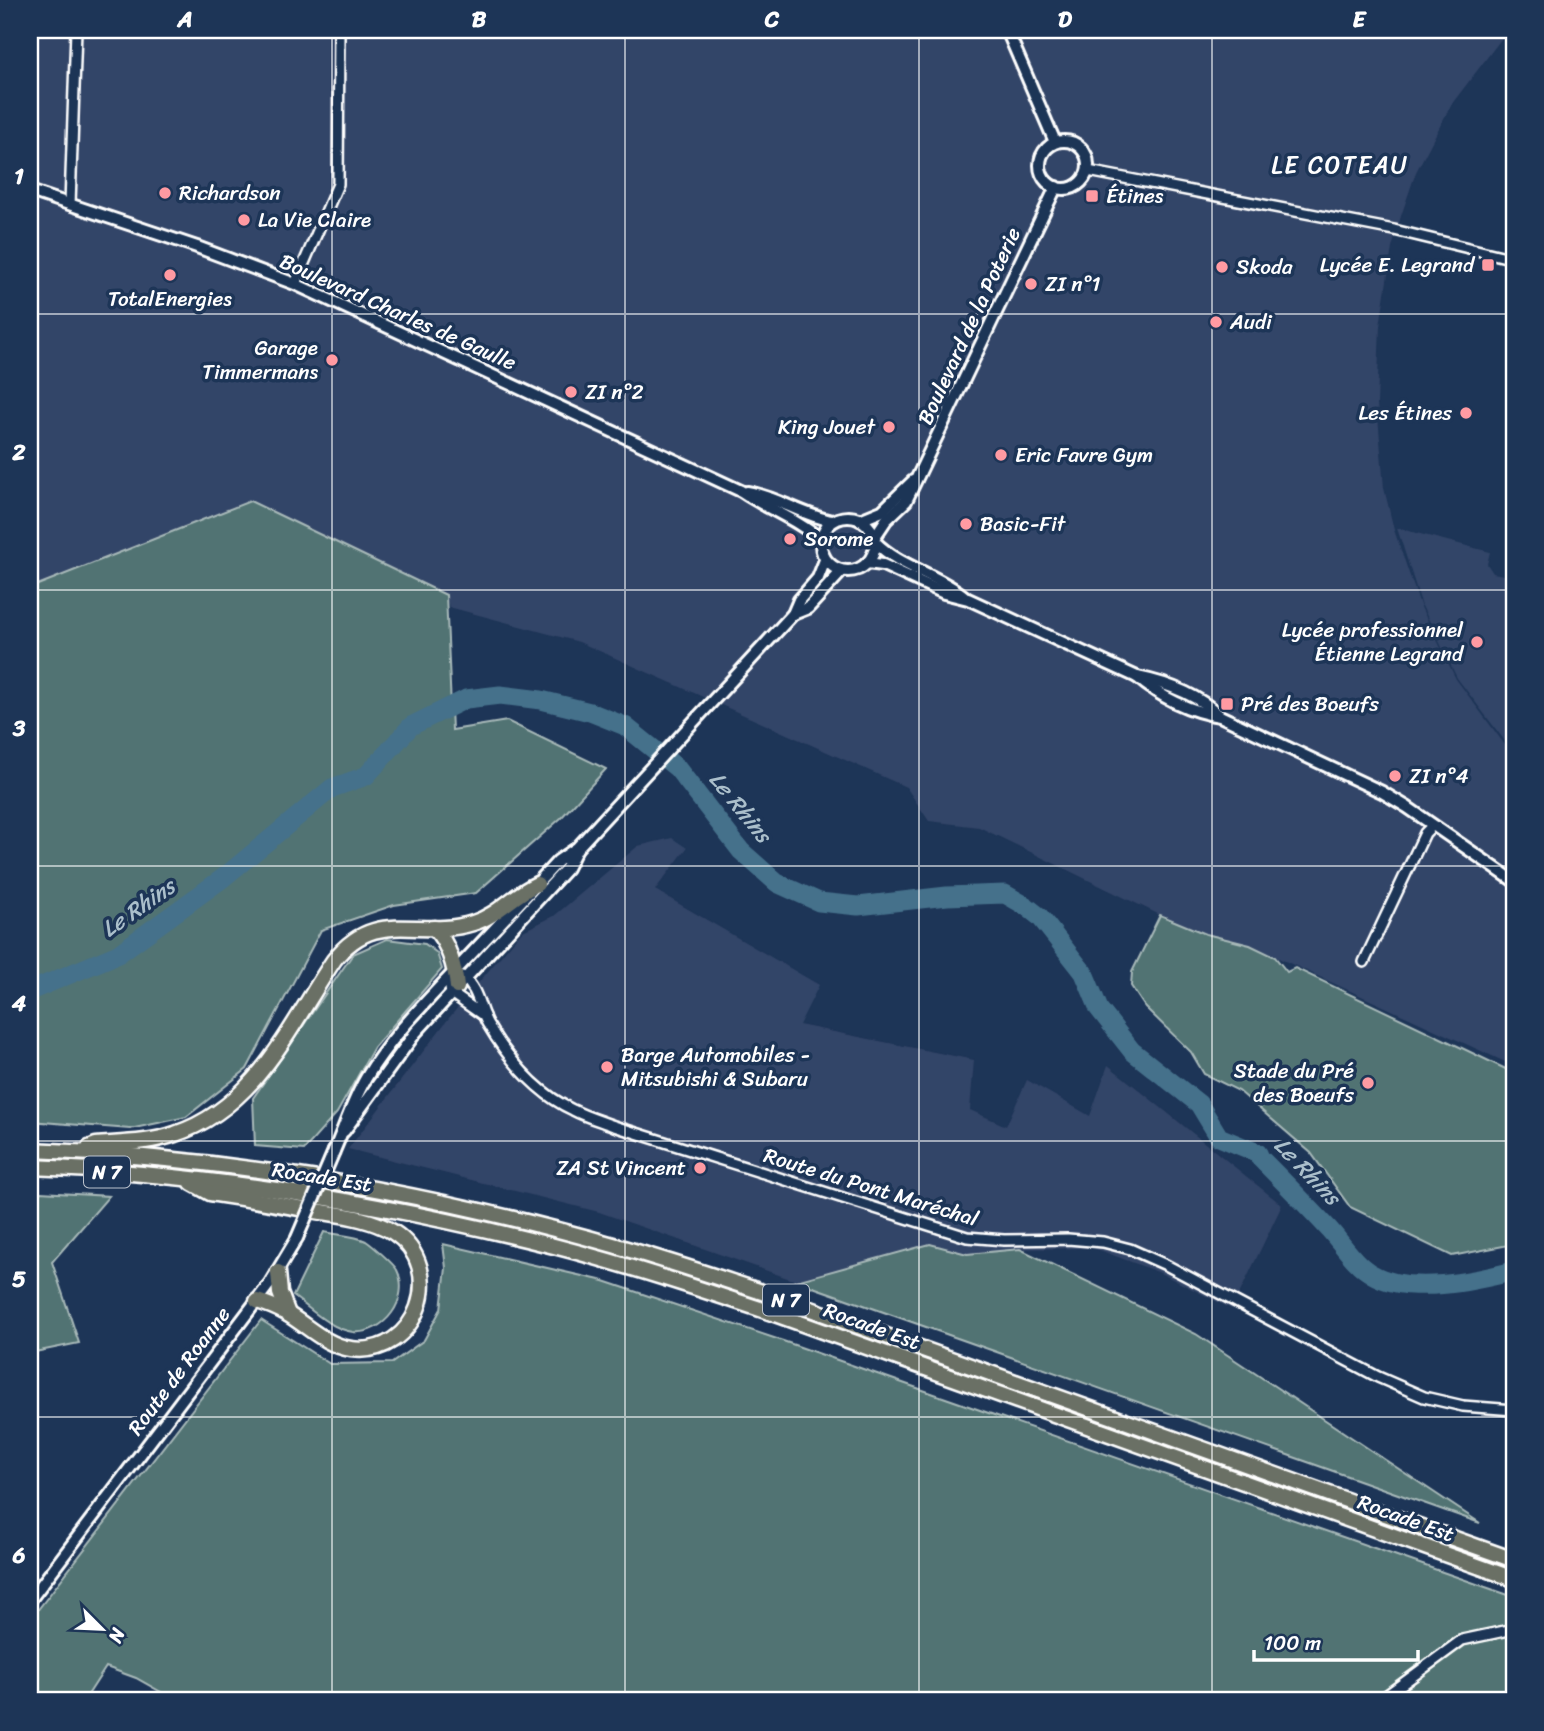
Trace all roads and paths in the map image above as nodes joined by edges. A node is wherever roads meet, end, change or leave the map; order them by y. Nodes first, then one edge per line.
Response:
1 (76, 30) edge
2 (340, 30) edge
3 (1007, 30) edge
4 (1055, 142) junction
5 (1088, 171) junction
6 (1056, 187) junction
7 (30, 191) edge
8 (71, 204) junction
9 (1514, 259) edge
10 (295, 284) junction
11 (915, 479) junction
12 (741, 491) junction
13 (860, 520) junction
14 (832, 521) junction
15 (821, 540) junction
16 (875, 540) junction
17 (825, 560) junction
18 (867, 563) junction
19 (842, 571) junction
20 (968, 599) junction
21 (793, 614) junction
22 (1433, 825) junction
23 (577, 848) junction
24 (1514, 881) edge
25 (537, 884) junction
26 (434, 928) junction
27 (1364, 962) dead end
28 (455, 981) junction
29 (484, 1016) junction
30 (342, 1133) junction
31 (30, 1150) edge
32 (82, 1152) junction
33 (30, 1167) edge
34 (185, 1178) junction
35 (278, 1272) junction
36 (257, 1301) junction
37 (288, 1314) junction
38 (1514, 1410) edge
39 (1514, 1560) edge
40 (1514, 1579) edge
41 (30, 1600) edge
42 (1514, 1629) edge
43 (1379, 1701) edge

1 - 8 street
2 - 10 street
3 - 4 street
4 - 5 street
4 - 6 street
5 - 6 street
5 - 9 street
6 - 11 street, Boulevard de la Poterie
7 - 8 street, Boulevard Charles de Gaulle
8 - 10 street, Boulevard Charles de Gaulle
10 - 12 street, Boulevard Charles de Gaulle
11 - 13 street, Boulevard de la Poterie
11 - 16 street, Boulevard de la Poterie
12 - 14 street, Boulevard Charles de Gaulle
12 - 15 street, Boulevard Charles de Gaulle
13 - 14 street
13 - 16 street
14 - 15 street
15 - 17 street
16 - 18 street
16 - 20 street
17 - 19 street
17 - 21 street
18 - 19 street
18 - 20 street
19 - 21 street
20 - 22 street
21 - 23 street
22 - 24 street
22 - 27 street
23 - 25 street
23 - 28 street
25 - 26 highway
25 - 28 street
26 - 28 highway
26 - 32 highway
28 - 29 street, Route du Pont Maréchal
28 - 29 street, Route du Pont Maréchal
28 - 30 street
28 - 30 street
29 - 38 street, Route du Pont Maréchal
30 - 35 street, Route de Roanne, bridge
31 - 32 highway, Rocade Est / N 7
32 - 39 highway, Rocade Est / N 7
33 - 34 highway, Rocade Est / N 7
34 - 37 highway
34 - 40 highway, Rocade Est / N 7
35 - 36 street, Route de Roanne
35 - 37 highway
36 - 37 highway
36 - 41 street, Route de Roanne
42 - 43 street

